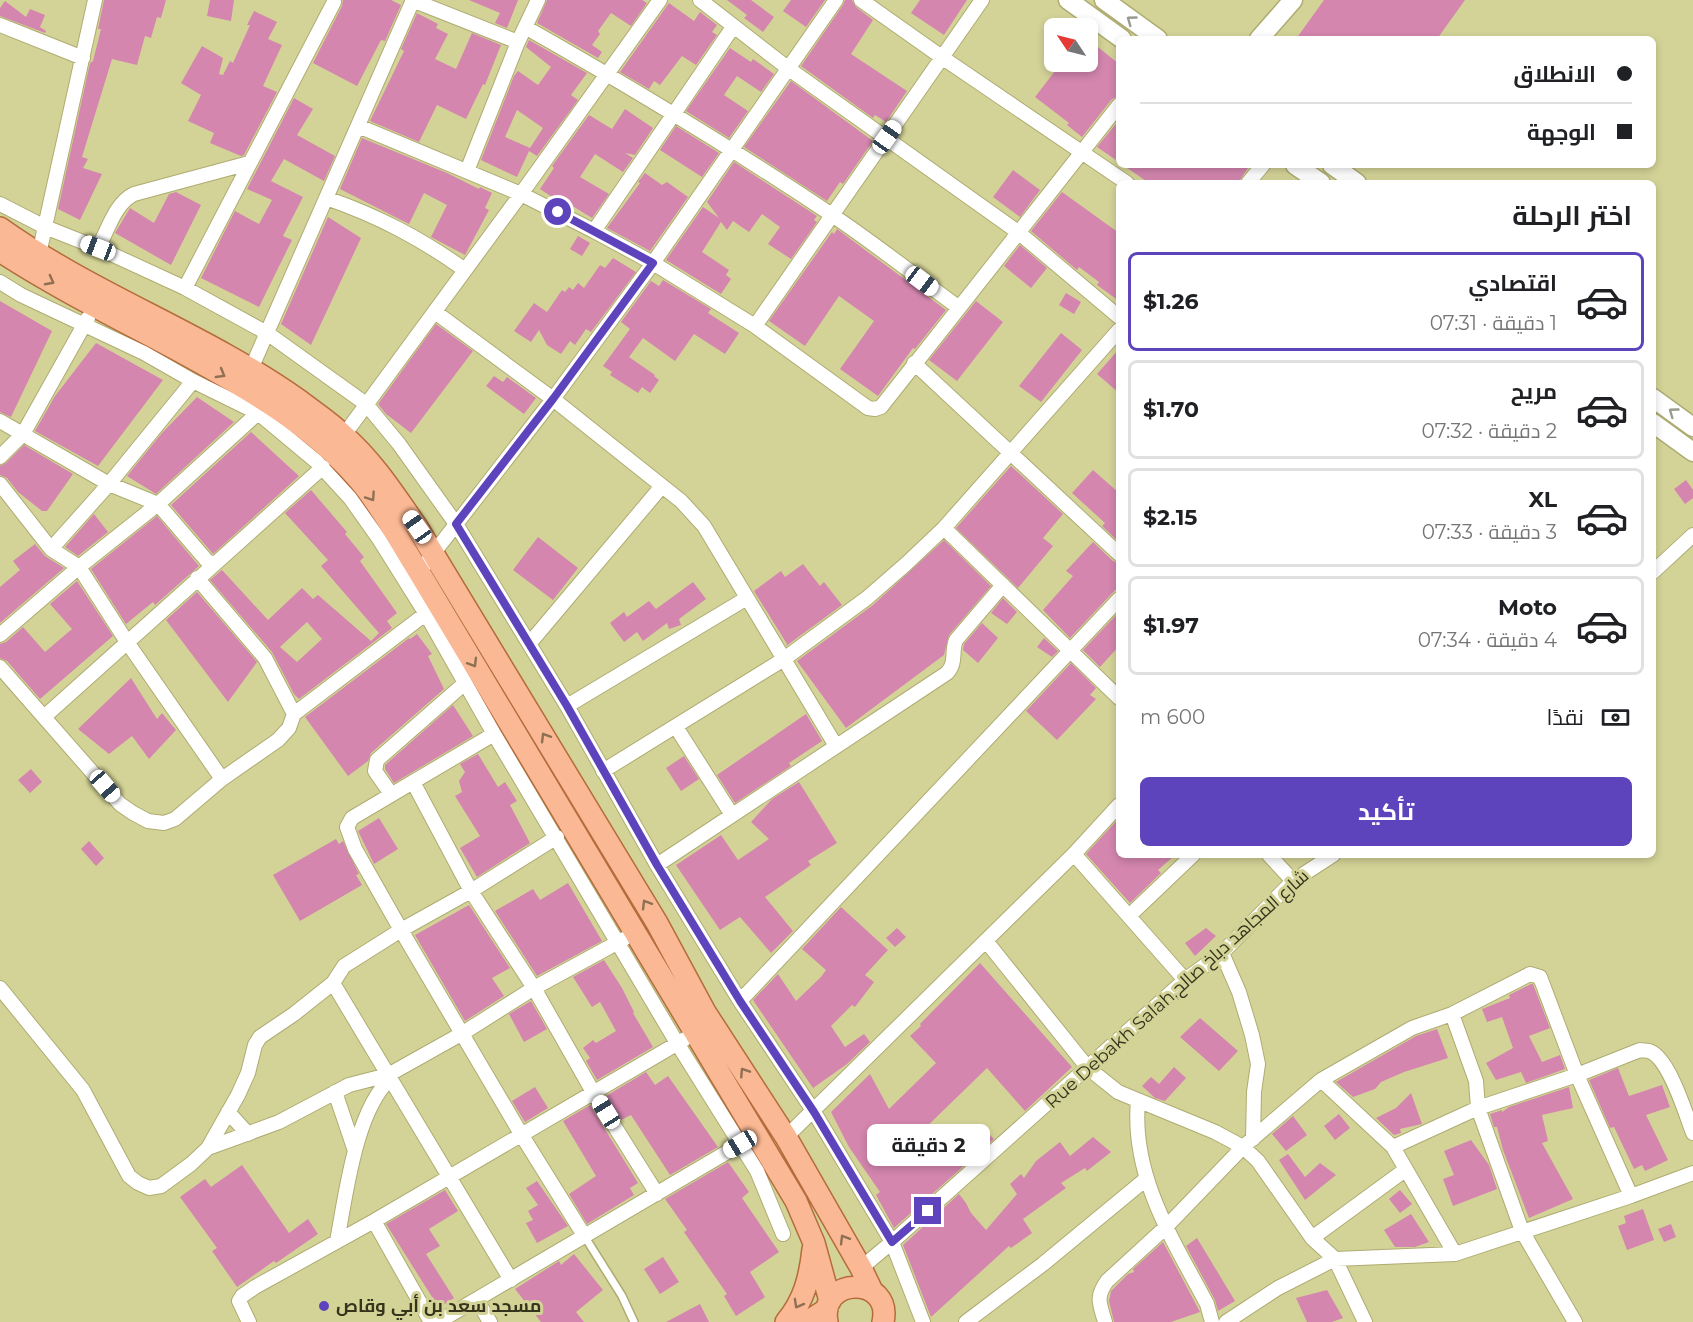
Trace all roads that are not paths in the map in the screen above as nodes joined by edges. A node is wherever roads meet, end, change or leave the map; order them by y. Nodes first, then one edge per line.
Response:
1 (95, 0) edge
2 (413, 0) edge
3 (538, 0) edge
4 (660, 0) edge
5 (700, 0) edge
6 (836, 0) edge
7 (861, 0) edge
8 (982, 0) edge
9 (1068, 0) edge
10 (1104, 0) edge
11 (1293, 0) edge
12 (334, 2) dead end
13 (0, 26) edge
14 (525, 27) junction
15 (733, 27) junction
16 (1118, 36) edge
17 (1154, 36) edge
18 (1262, 36) edge
19 (518, 42) junction
20 (83, 58) junction
21 (943, 58) junction
22 (789, 69) junction
23 (607, 73) junction
24 (1116, 109) edge
25 (674, 113) junction
26 (358, 126) junction
27 (887, 137) junction
28 (733, 150) junction
29 (1082, 152) junction
30 (249, 163) junction
31 (1260, 168) edge
32 (1299, 168) edge
33 (1336, 168) edge
34 (467, 171) junction
35 (1123, 180) edge
36 (1250, 180) edge
37 (1317, 180) edge
38 (1353, 180) edge
39 (521, 194) junction
40 (327, 198) junction
41 (0, 204) edge
42 (832, 214) junction
43 (45, 227) junction
44 (0, 228) edge
45 (594, 231) junction
46 (1018, 232) junction
47 (98, 248) junction
48 (0, 251) edge
49 (39, 254) junction
50 (653, 263) junction
51 (465, 270) junction
52 (0, 282) edge
53 (185, 288) junction
54 (958, 307) junction
55 (435, 312) junction
56 (89, 314) junction
57 (1116, 314) edge
58 (755, 326) junction
59 (267, 333) junction
60 (1116, 333) edge
61 (914, 363) junction
62 (251, 369) junction
63 (194, 381) junction
64 (553, 399) junction
65 (1656, 400) edge
66 (366, 404) junction
67 (258, 413) junction
68 (0, 421) edge
69 (1656, 425) edge
70 (1693, 427) edge
71 (23, 435) junction
72 (344, 435) junction
73 (1693, 452) edge
74 (1011, 453) junction
75 (0, 457) edge
76 (323, 467) junction
77 (0, 484) edge
78 (110, 484) junction
79 (662, 486) junction
80 (158, 504) junction
81 (456, 524) junction
82 (944, 528) junction
83 (1693, 535) edge
84 (51, 549) junction
85 (1116, 551) edge
86 (433, 552) junction
87 (214, 564) junction
88 (79, 567) junction
89 (1656, 569) edge
90 (419, 572) junction
91 (197, 578) junction
92 (1004, 585) junction
93 (456, 592) junction
94 (747, 598) junction
95 (1116, 601) edge
96 (432, 609) junction
97 (0, 634) edge
98 (127, 642) junction
99 (529, 644) junction
100 (1071, 651) junction
101 (783, 659) junction
102 (0, 667) edge
103 (465, 683) junction
104 (1116, 695) edge
105 (567, 706) junction
106 (294, 714) junction
107 (44, 717) junction
108 (676, 727) junction
109 (494, 734) junction
110 (836, 746) junction
111 (603, 771) junction
112 (222, 779) junction
113 (413, 782) junction
114 (391, 794) junction
115 (1116, 808) edge
116 (732, 815) junction
117 (557, 837) junction
118 (1074, 854) junction
119 (1190, 858) edge
120 (1272, 858) edge
121 (1328, 858) edge
122 (657, 865) junction
123 (1293, 881) junction
124 (471, 891) junction
125 (1129, 916) junction
126 (401, 930) junction
127 (626, 938) junction
128 (986, 941) junction
129 (1222, 953) junction
130 (1185, 980) junction
131 (333, 983) junction
132 (0, 988) edge
133 (534, 988) junction
134 (740, 1001) junction
135 (1452, 1014) junction
136 (463, 1033) junction
137 (686, 1038) junction
138 (1088, 1068) junction
139 (1577, 1075) junction
140 (389, 1077) junction
141 (1321, 1080) junction
142 (335, 1092) junction
143 (593, 1092) junction
144 (1138, 1101) junction
145 (1478, 1107) junction
146 (228, 1112) junction
147 (814, 1112) junction
148 (1693, 1133) edge
149 (248, 1134) junction
150 (521, 1134) junction
151 (786, 1137) junction
152 (748, 1140) junction
153 (1248, 1143) junction
154 (1394, 1147) junction
155 (208, 1148) junction
156 (355, 1151) junction
157 (1405, 1170) junction
158 (1693, 1173) edge
159 (450, 1176) junction
160 (1146, 1179) junction
161 (657, 1194) junction
162 (1631, 1196) junction
163 (374, 1221) junction
164 (1166, 1227) junction
165 (1522, 1231) junction
166 (783, 1234) dead end
167 (585, 1237) junction
168 (1312, 1238) junction
169 (337, 1242) junction
170 (892, 1242) junction
171 (814, 1243) junction
172 (1455, 1254) junction
173 (1335, 1259) junction
174 (861, 1268) junction
175 (511, 1280) junction
176 (872, 1291) junction
177 (477, 1300) junction
178 (828, 1310) edge
179 (884, 1321) edge
180 (249, 1322) edge
181 (431, 1322) edge
182 (438, 1322) edge
183 (490, 1322) edge
184 (634, 1322) edge
185 (786, 1322) edge
186 (807, 1322) edge
187 (923, 1322) edge
188 (966, 1322) edge
189 (1105, 1322) edge
190 (1212, 1322) edge
191 (1226, 1322) edge
192 (1365, 1322) edge
193 (1575, 1322) edge

1 - 20 street
2 - 19 street
2 - 26 street
3 - 14 street
4 - 23 street
5 - 15 street
6 - 22 street
7 - 21 street
8 - 21 street
9 - 16 street
17 -> 10 street
11 - 18 street
12 - 30 street
13 - 20 street
14 - 19 street
14 - 23 street
15 - 22 street
15 - 25 street
19 - 34 street
20 - 43 street
21 - 27 street
21 - 29 street
22 - 27 street
22 - 28 street
23 - 25 street
23 - 39 street
24 - 29 street
25 - 28 street
25 - 45 street
26 - 34 street
26 - 40 street
27 - 42 street
27 - 46 street
28 - 42 street
28 - 50 street
29 - 35 street
29 - 46 street
30 - 47 street
30 - 53 street
31 - 36 street
32 - 37 street
33 - 38 street
34 - 39 street
39 - 45 street
39 - 51 street
40 - 51 street
40 - 59 street
41 - 43 street
42 - 54 street
42 - 58 street
43 - 47 street
43 - 49 street
44 - 49 main road
45 - 50 street
46 - 54 street
46 - 57 street
47 - 53 street
48 -> 56 main road
49 - 62 main road
50 - 58 street
50 - 64 street
51 - 55 street
52 - 56 street
53 - 59 street
54 - 61 street
55 - 64 street
55 - 66 street
56 - 63 street
56 - 71 street
56 -> 90 main road
58 - 61 street
59 - 62 street
59 - 66 street
60 - 74 street
61 - 74 street
62 - 72 main road
63 - 67 street
63 - 78 street
64 - 79 street
64 - 81 street
70 -> 65 street
66 - 72 street
66 - 81 street
67 - 76 street
67 - 80 street
68 - 71 street
69 - 73 street
71 - 75 street
71 - 78 street
72 - 86 main road
74 - 82 street
74 - 85 street
76 - 87 street
76 - 96 street
77 - 84 street
78 - 80 street
78 - 84 street
79 - 94 street
79 - 99 street
80 - 87 street
80 - 88 street
81 - 86 street
81 - 99 street
82 - 92 street
82 - 101 street
83 - 89 street
84 - 88 street
86 - 90 street
86 - 93 main road
87 - 91 street
88 - 97 street
88 - 98 street
90 - 96 main road
91 - 98 street
91 - 106 street
92 - 100 street
92 - 110 street
93 - 96 street
151 -> 93 main road
94 - 101 street
94 - 105 street
95 - 100 street
96 - 103 street
96 - 106 street
96 -> 127 main road
98 - 107 street
98 - 112 street
99 - 105 street
100 - 104 street
100 - 134 street
101 - 108 street
101 - 110 street
102 - 107 street
103 - 109 street
103 - 114 street
105 - 111 street
106 - 112 street
107 - 112 street
108 - 111 street
108 - 116 street
109 - 113 street
109 - 117 street
110 - 116 street
111 - 122 street
113 - 114 street
113 - 124 street
114 - 126 street
115 - 118 street
116 - 122 street
117 - 124 street
117 - 127 street
118 - 125 street
118 - 128 street
119 - 125 street
120 - 123 street
121 - 123 street, Rue Debakh Salah,شارع المجاهد دباخ صالح
122 - 134 street
123 - 129 street, Rue Debakh Salah,شارع المجاهد دباخ صالح
124 - 126 street
124 - 133 street
125 - 130 street
126 - 131 street
126 - 136 street
127 - 133 street
127 - 137 main road
128 - 138 street
128 - 147 street
129 - 130 street, Rue Debakh Salah,شارع المجاهد دباخ صالح
129 - 153 street
130 - 138 street, Rue Debakh Salah,شارع المجاهد دباخ صالح
131 - 140 street
131 - 146 street
132 - 155 street
133 - 136 street
133 - 143 street
134 - 147 street
135 - 139 street
135 - 141 street
135 - 145 street
136 - 140 street
136 - 150 street
137 - 143 street
137 - 152 main road
138 - 144 street
138 - 170 street, Rue Debakh Salah,شارع المجاهد دباخ صالح
139 - 145 street
139 - 148 street
139 - 162 street
140 - 142 street
140 - 156 street
140 - 159 street
141 - 153 street
141 - 154 street
142 - 149 street
142 - 156 street
143 - 150 street
143 - 161 street
144 - 153 street
144 - 160 street
145 - 154 street
145 - 165 street
146 - 149 street
146 - 155 street
147 - 151 street
147 - 170 street
149 - 155 street
150 - 159 street
150 - 167 street
174 -> 151 main road
152 - 161 street
152 - 166 street
152 - 171 main road
153 - 164 street
153 - 168 street
154 - 157 street
156 - 169 street
157 - 168 street
157 - 172 street
158 - 162 street
159 - 163 street
159 - 175 street
160 - 164 street
160 - 188 street
161 - 167 street
162 - 165 street
163 - 169 street
163 - 181 street
164 - 189 street
164 - 190 street
165 - 172 street
165 - 193 street
167 - 175 street
167 - 184 lane
168 - 173 street
169 - 180 street
170 - 174 street, Rue Debakh Salah,شارع المجاهد دباخ صالح
170 - 187 street
171 - 178 main road
171 -> 185 main road
172 - 173 street
173 - 191 street
173 - 192 street
174 - 176 main road
175 - 177 street
176 - 178 main road
176 - 179 main road
177 - 182 street
177 - 183 street
178 - 186 main road

